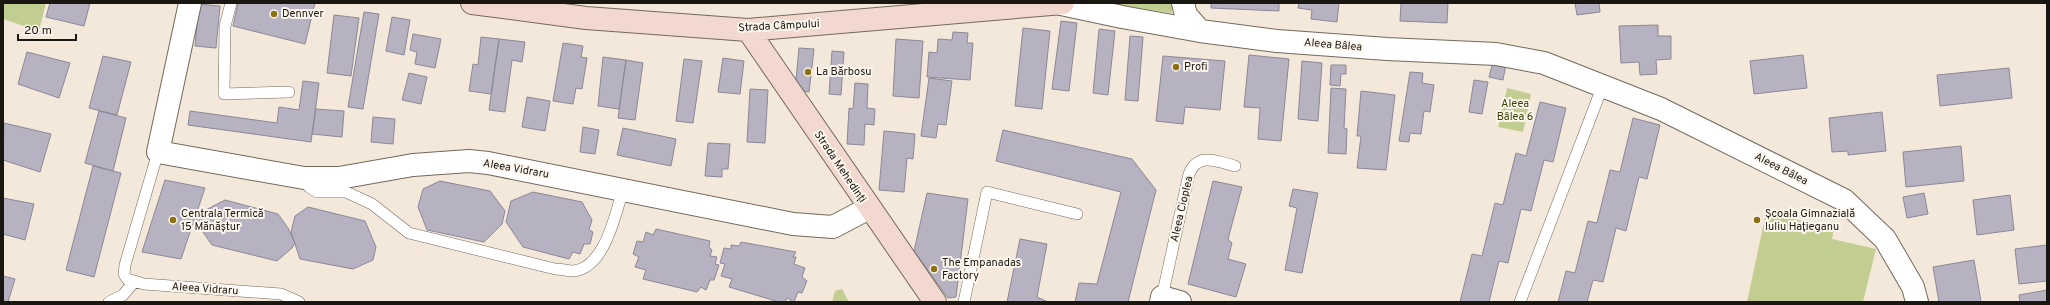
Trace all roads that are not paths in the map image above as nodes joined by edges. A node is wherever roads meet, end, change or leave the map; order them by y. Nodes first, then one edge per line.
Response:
1 (190, 3) edge
2 (231, 3) edge
3 (472, 3) edge
4 (1062, 3) edge
5 (1183, 3) edge
6 (748, 30) junction
7 (1200, 31) junction
8 (1603, 85) junction
9 (289, 92) dead end
10 (158, 152) junction
11 (1235, 166) dead end
12 (304, 178) junction
13 (623, 190) junction
14 (869, 208) junction
15 (1077, 214) dead end
16 (134, 282) junction
17 (1167, 300) edge
18 (109, 302) edge
19 (300, 302) edge
20 (935, 302) edge
21 (964, 302) edge
22 (1520, 302) edge
23 (1917, 302) edge

1 - 10 street
2 - 9 lane
3 - 6 street, Strada Câmpului
4 - 6 street, Strada Câmpului
4 - 7 street, Aleea Bâlea
5 - 7 street
6 - 14 street, Strada Mehedinți
7 - 8 street, Aleea Bâlea
8 - 22 lane
8 - 23 street, Aleea Bâlea
10 - 12 street, Aleea Vidraru
10 - 16 lane
11 - 17 lane, Aleea Cioplea
12 - 13 street, Aleea Vidraru
12 - 13 lane
13 - 14 street, Aleea Vidraru
14 - 20 street, Strada Mehedinți
15 - 21 lane
16 - 18 lane
16 - 19 lane, Aleea Vidraru

